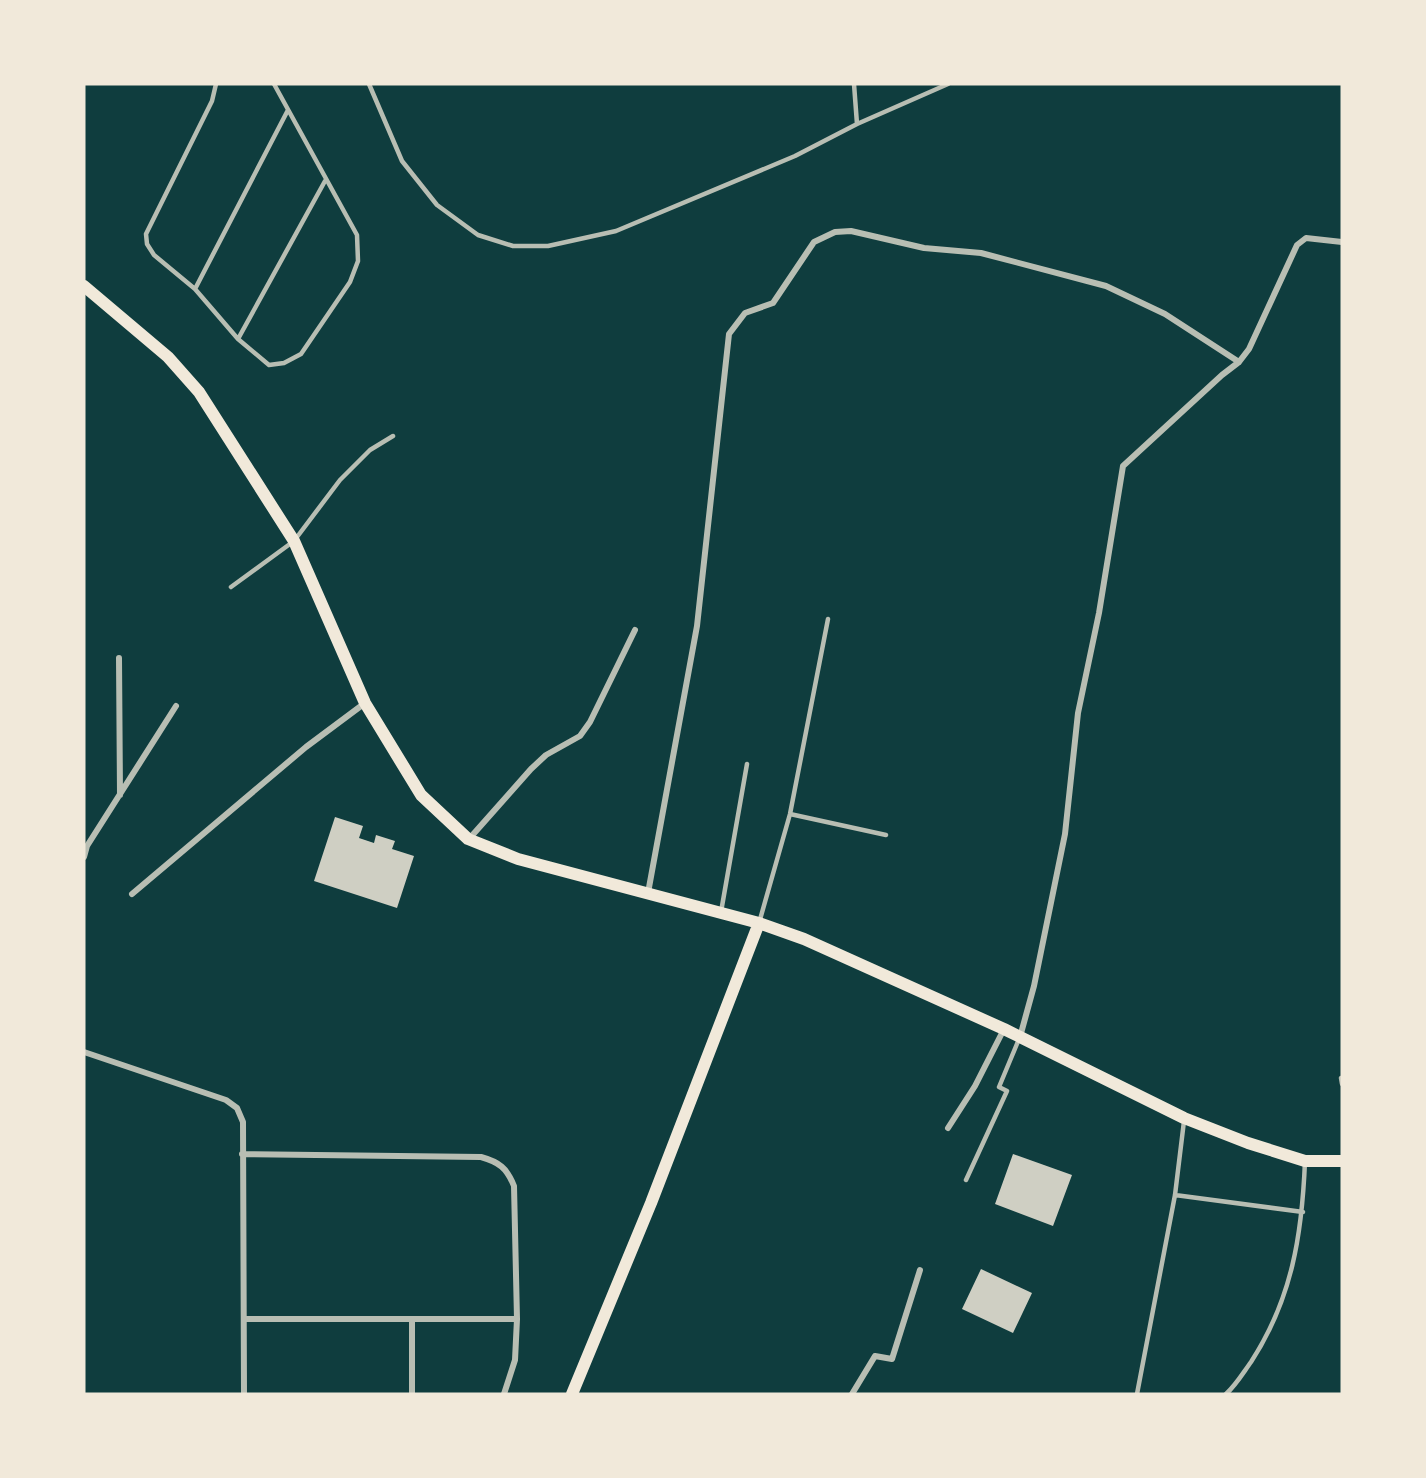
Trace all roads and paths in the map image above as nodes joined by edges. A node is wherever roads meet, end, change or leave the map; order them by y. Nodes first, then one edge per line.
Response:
1 (216, 84) edge
2 (274, 84) edge
3 (369, 84) edge
4 (854, 84) edge
5 (948, 84) edge
6 (288, 110) junction
7 (857, 124) junction
8 (325, 181) junction
9 (1342, 242) edge
10 (84, 286) edge
11 (195, 289) junction
12 (238, 339) junction
13 (1239, 362) junction
14 (393, 436) dead end
15 (294, 541) junction
16 (231, 587) dead end
17 (828, 618) dead end
18 (635, 630) dead end
19 (119, 658) dead end
20 (366, 703) junction
21 (176, 706) dead end
22 (747, 764) dead end
23 (120, 796) junction
24 (790, 814) junction
25 (886, 835) dead end
26 (468, 839) junction
27 (84, 857) edge
28 (648, 893) junction
29 (132, 894) dead end
30 (721, 913) junction
31 (759, 923) junction
32 (1004, 1029) junction
33 (1020, 1037) junction
34 (84, 1052) edge
35 (1184, 1118) junction
36 (948, 1128) dead end
37 (242, 1154) junction
38 (1305, 1161) junction
39 (1342, 1161) edge
40 (966, 1180) dead end
41 (1175, 1195) junction
42 (1303, 1212) junction
43 (920, 1270) dead end
44 (244, 1319) junction
45 (412, 1319) junction
46 (517, 1319) junction
47 (244, 1394) edge
48 (412, 1394) edge
49 (504, 1394) edge
50 (572, 1394) edge
51 (852, 1394) edge
52 (1137, 1394) edge
53 (1226, 1394) edge

1 - 11 lane
2 - 6 lane
3 - 7 lane
4 - 7 lane
5 - 7 lane
6 - 8 lane
6 - 11 lane
8 - 12 lane
8 - 12 lane
9 - 13 street
10 - 15 main road
11 - 12 lane
13 - 28 street
13 - 33 street
14 - 15 lane
15 - 16 lane
15 - 20 main road
17 - 24 lane
18 - 26 street
19 - 23 street
20 - 26 main road
20 - 29 street
21 - 23 street
22 - 30 lane
23 - 27 street
24 - 25 lane
24 - 31 lane
26 - 28 main road
28 - 30 main road
30 - 31 main road
31 - 32 main road
31 - 50 main road
32 - 33 main road
32 - 36 street
33 - 35 main road
33 - 40 lane
34 - 37 street
35 - 38 main road
35 - 41 lane
37 - 44 street
37 - 46 street
38 - 39 main road
38 - 42 lane
41 - 42 lane
41 - 52 lane
42 - 53 lane
43 - 51 street
44 - 45 street
44 - 47 street
45 - 46 street
45 - 48 street
46 - 49 street

